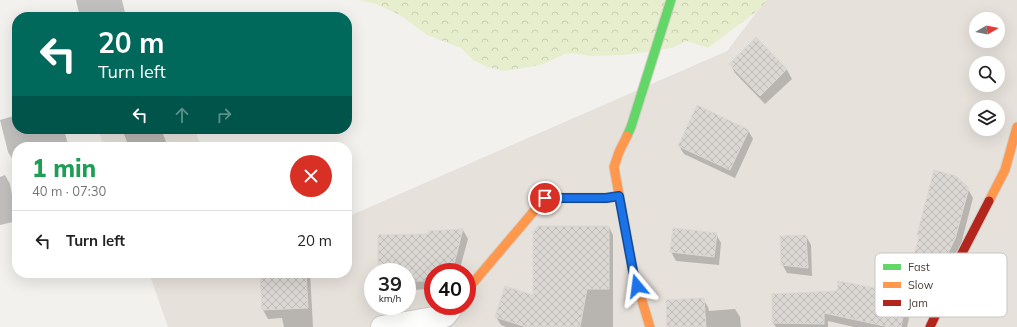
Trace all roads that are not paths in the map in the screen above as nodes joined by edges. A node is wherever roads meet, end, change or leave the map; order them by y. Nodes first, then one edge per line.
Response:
1 (671, 0) edge
2 (1017, 127) edge
3 (619, 196) junction
4 (962, 253) edge
5 (476, 279) edge
6 (446, 315) edge
7 (935, 317) edge
8 (382, 327) edge
9 (650, 327) edge
10 (930, 327) edge

1 - 3 street
2 - 4 street
3 - 5 street
3 - 9 street
6 - 8 street
7 - 10 street

